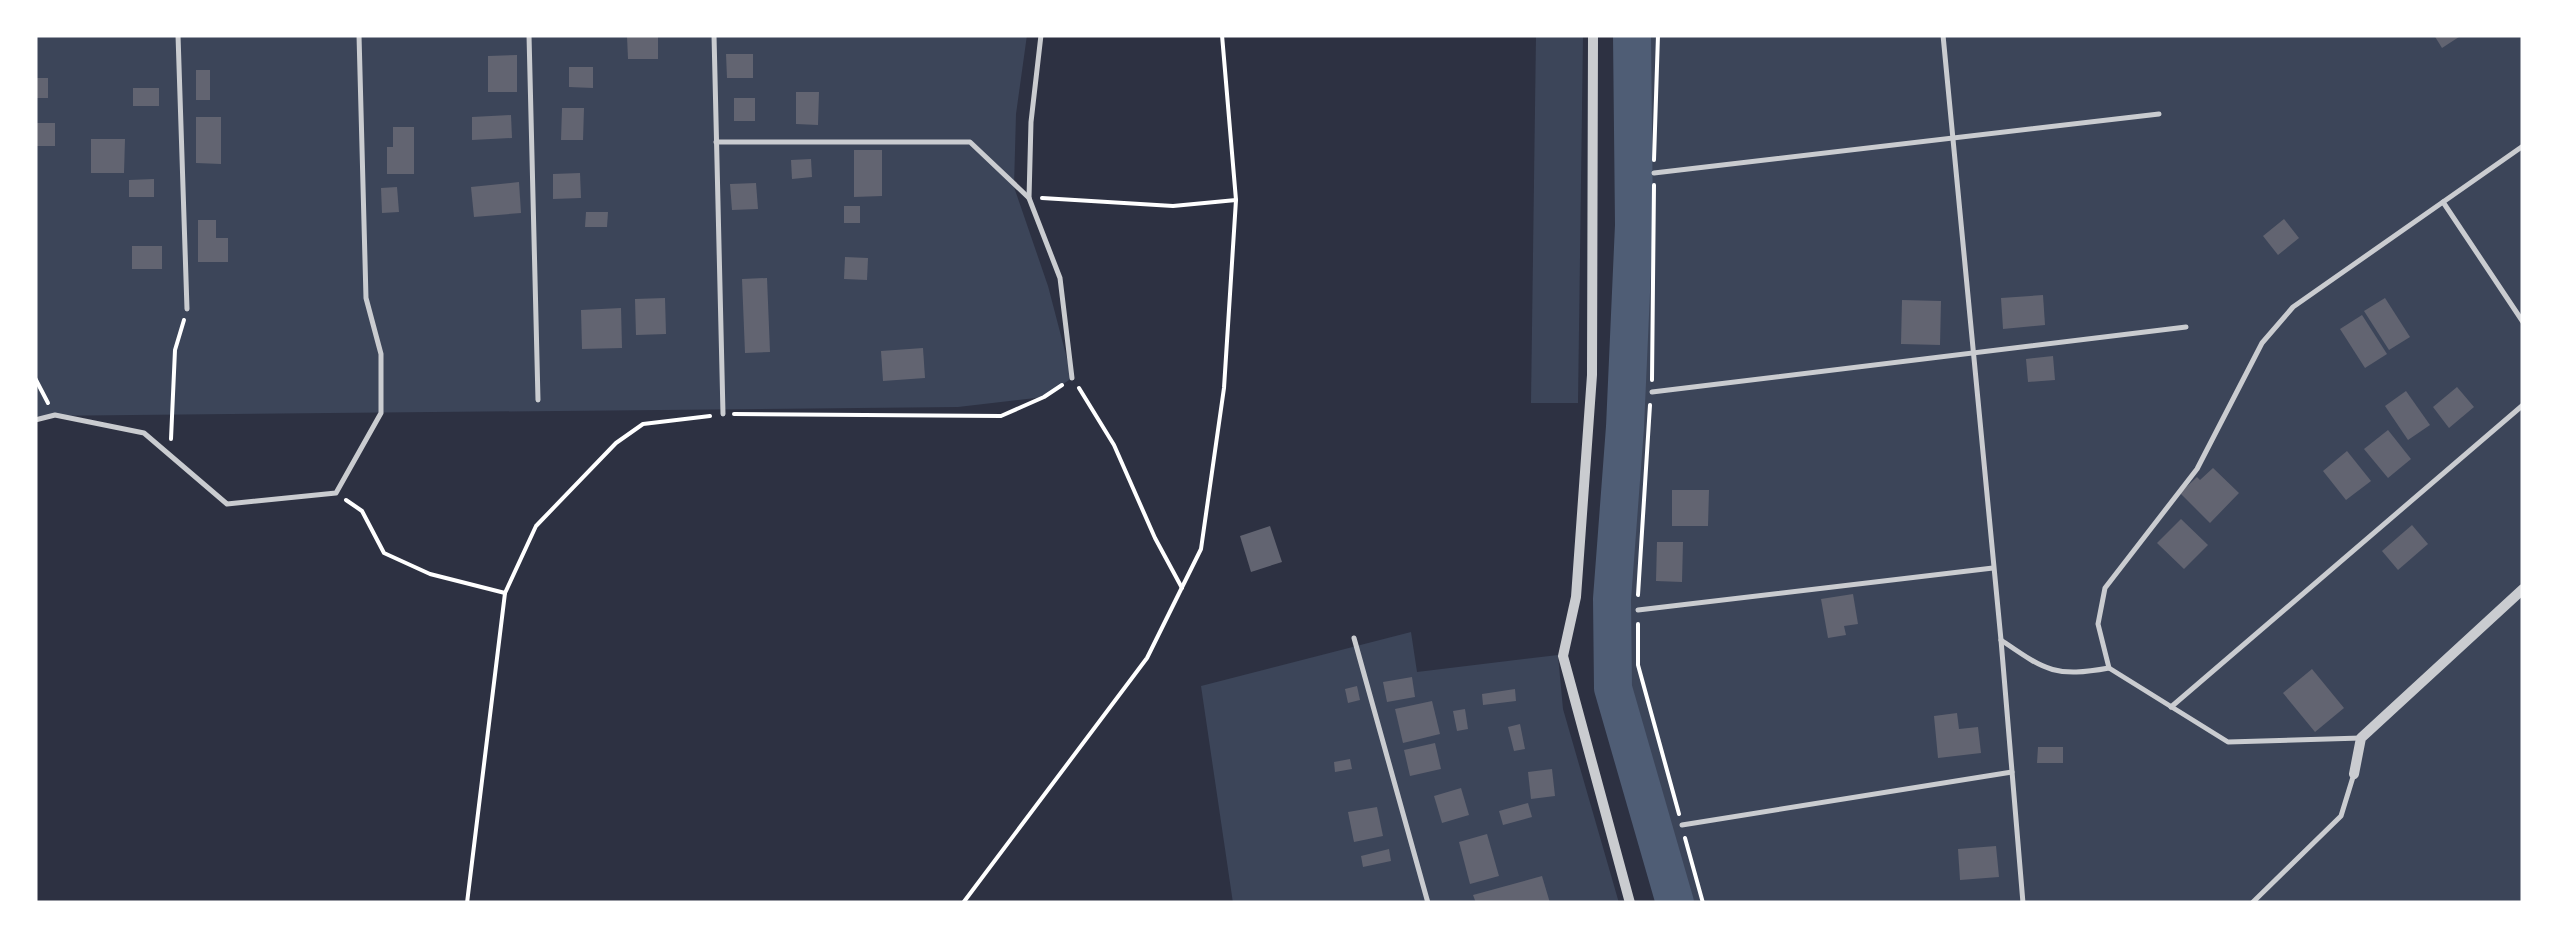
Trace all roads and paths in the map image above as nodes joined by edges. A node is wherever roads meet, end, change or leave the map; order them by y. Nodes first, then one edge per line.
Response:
1 (178, 35) edge
2 (359, 35) edge
3 (529, 35) edge
4 (714, 35) edge
5 (1041, 35) edge
6 (1222, 35) edge
7 (1593, 35) edge
8 (1658, 35) edge
9 (1943, 35) edge
10 (2159, 114) dead end
11 (1951, 138) junction
12 (716, 142) junction
13 (2523, 146) edge
14 (1654, 172) junction
15 (1028, 198) junction
16 (1236, 200) junction
17 (2443, 202) junction
18 (187, 310) joint
19 (2523, 322) edge
20 (2186, 327) dead end
21 (1974, 352) junction
22 (35, 378) edge
23 (1072, 378) junction
24 (1652, 392) junction
25 (538, 400) dead end
26 (2523, 405) edge
27 (723, 414) junction
28 (55, 415) junction
29 (35, 420) edge
30 (171, 454) junction
31 (336, 492) junction
32 (1993, 568) junction
33 (1182, 588) junction
34 (2523, 589) edge
35 (505, 594) junction
36 (1638, 610) junction
37 (1354, 638) dead end
38 (2001, 640) junction
39 (2108, 668) junction
40 (2170, 707) junction
41 (2361, 738) junction
42 (2012, 772) junction
43 (2354, 774) joint
44 (1682, 824) junction
45 (467, 903) edge
46 (963, 903) edge
47 (1428, 903) edge
48 (1630, 903) edge
49 (1703, 903) edge
50 (2023, 903) edge
51 (2252, 903) edge

1 - 18 lane
2 - 31 lane
3 - 25 lane
4 - 12 lane
5 - 15 lane
6 - 16 path
7 - 48 street
8 - 14 path
9 - 11 lane
10 - 11 lane
11 - 14 lane
11 - 21 lane
12 - 15 lane
12 - 27 lane
13 - 17 lane
14 - 24 path
15 - 16 path
15 - 23 lane
16 - 33 path
17 - 19 lane
17 - 39 lane
18 - 30 path
20 - 21 lane
21 - 24 lane
21 - 32 lane
22 - 28 path
23 - 27 path
23 - 33 path
24 - 36 path
26 - 40 lane
27 - 35 path
28 - 29 lane
28 - 30 lane
30 - 31 lane
31 - 35 path
32 - 36 lane
32 - 38 lane
33 - 46 path
34 - 41 street
35 - 45 path
36 - 44 path
37 - 47 lane
38 - 39 lane
38 - 42 lane
39 - 40 lane
40 - 41 lane
41 - 43 street
42 - 44 lane
42 - 50 lane
43 - 51 lane
44 - 49 path

